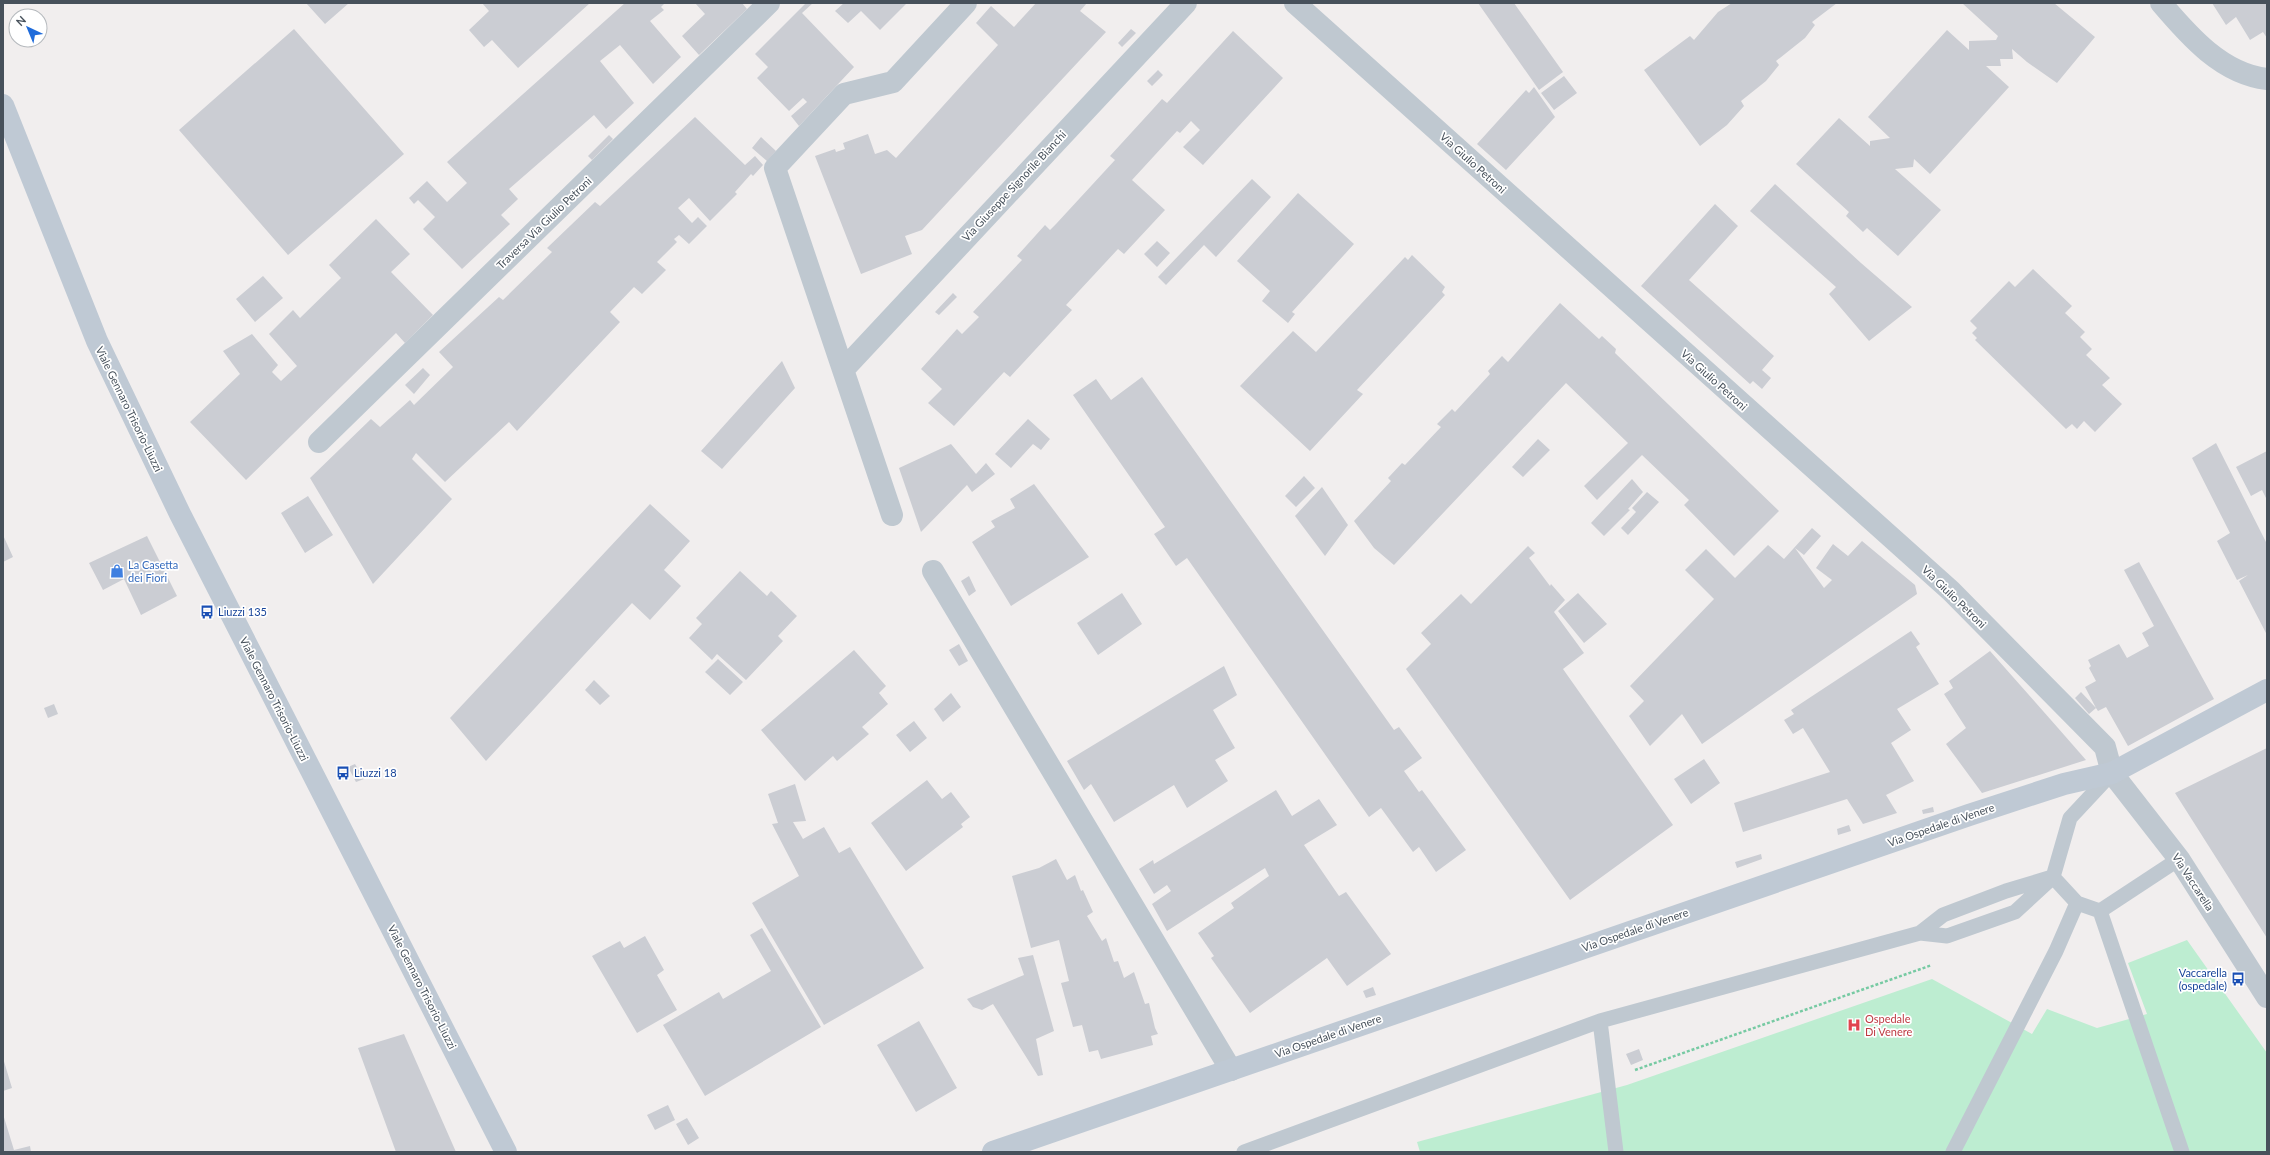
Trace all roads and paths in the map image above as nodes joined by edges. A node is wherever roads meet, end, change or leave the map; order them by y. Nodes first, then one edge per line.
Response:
1 (769, 3) edge
2 (966, 3) edge
3 (1186, 3) edge
4 (1295, 3) edge
5 (2161, 3) edge
6 (2267, 79) edge
7 (3, 105) edge
8 (843, 370) junction
9 (319, 442) dead end
10 (892, 515) dead end
11 (933, 571) dead end
12 (2267, 690) edge
13 (2112, 773) junction
14 (2179, 859) junction
15 (2052, 877) junction
16 (2077, 903) junction
17 (2100, 910) junction
18 (1920, 933) junction
19 (1938, 963) dead end
20 (2267, 997) edge
21 (1600, 1021) junction
22 (1231, 1070) junction
23 (1607, 1080) junction
24 (506, 1152) edge
25 (993, 1152) edge
26 (1244, 1152) edge
27 (1616, 1152) edge
28 (1953, 1152) edge
29 (2182, 1152) edge

1 - 9 street, Traversa Via Giulio Petroni
2 - 8 street
3 - 8 street, Via Giuseppe Signorile Bianchi
4 - 13 street, Via Giulio Petroni
5 - 6 street
7 - 24 street, Viale Gennaro Trisorio-Liuzzi
8 - 10 street
11 - 22 street
12 - 13 street, Via Ospedale di Venere
13 - 14 street, Via Vaccarella
13 - 15 lane
13 - 22 street, Via Ospedale di Venere
14 - 17 lane
14 - 20 street, Via Vaccarella
15 - 16 lane
15 - 18 lane
15 - 18 lane
16 - 17 lane
16 - 28 lane
17 - 29 lane
18 - 21 lane
19 - 23 path
21 - 23 lane
21 - 26 lane
22 - 25 street, Via Ospedale di Venere
23 - 27 lane

